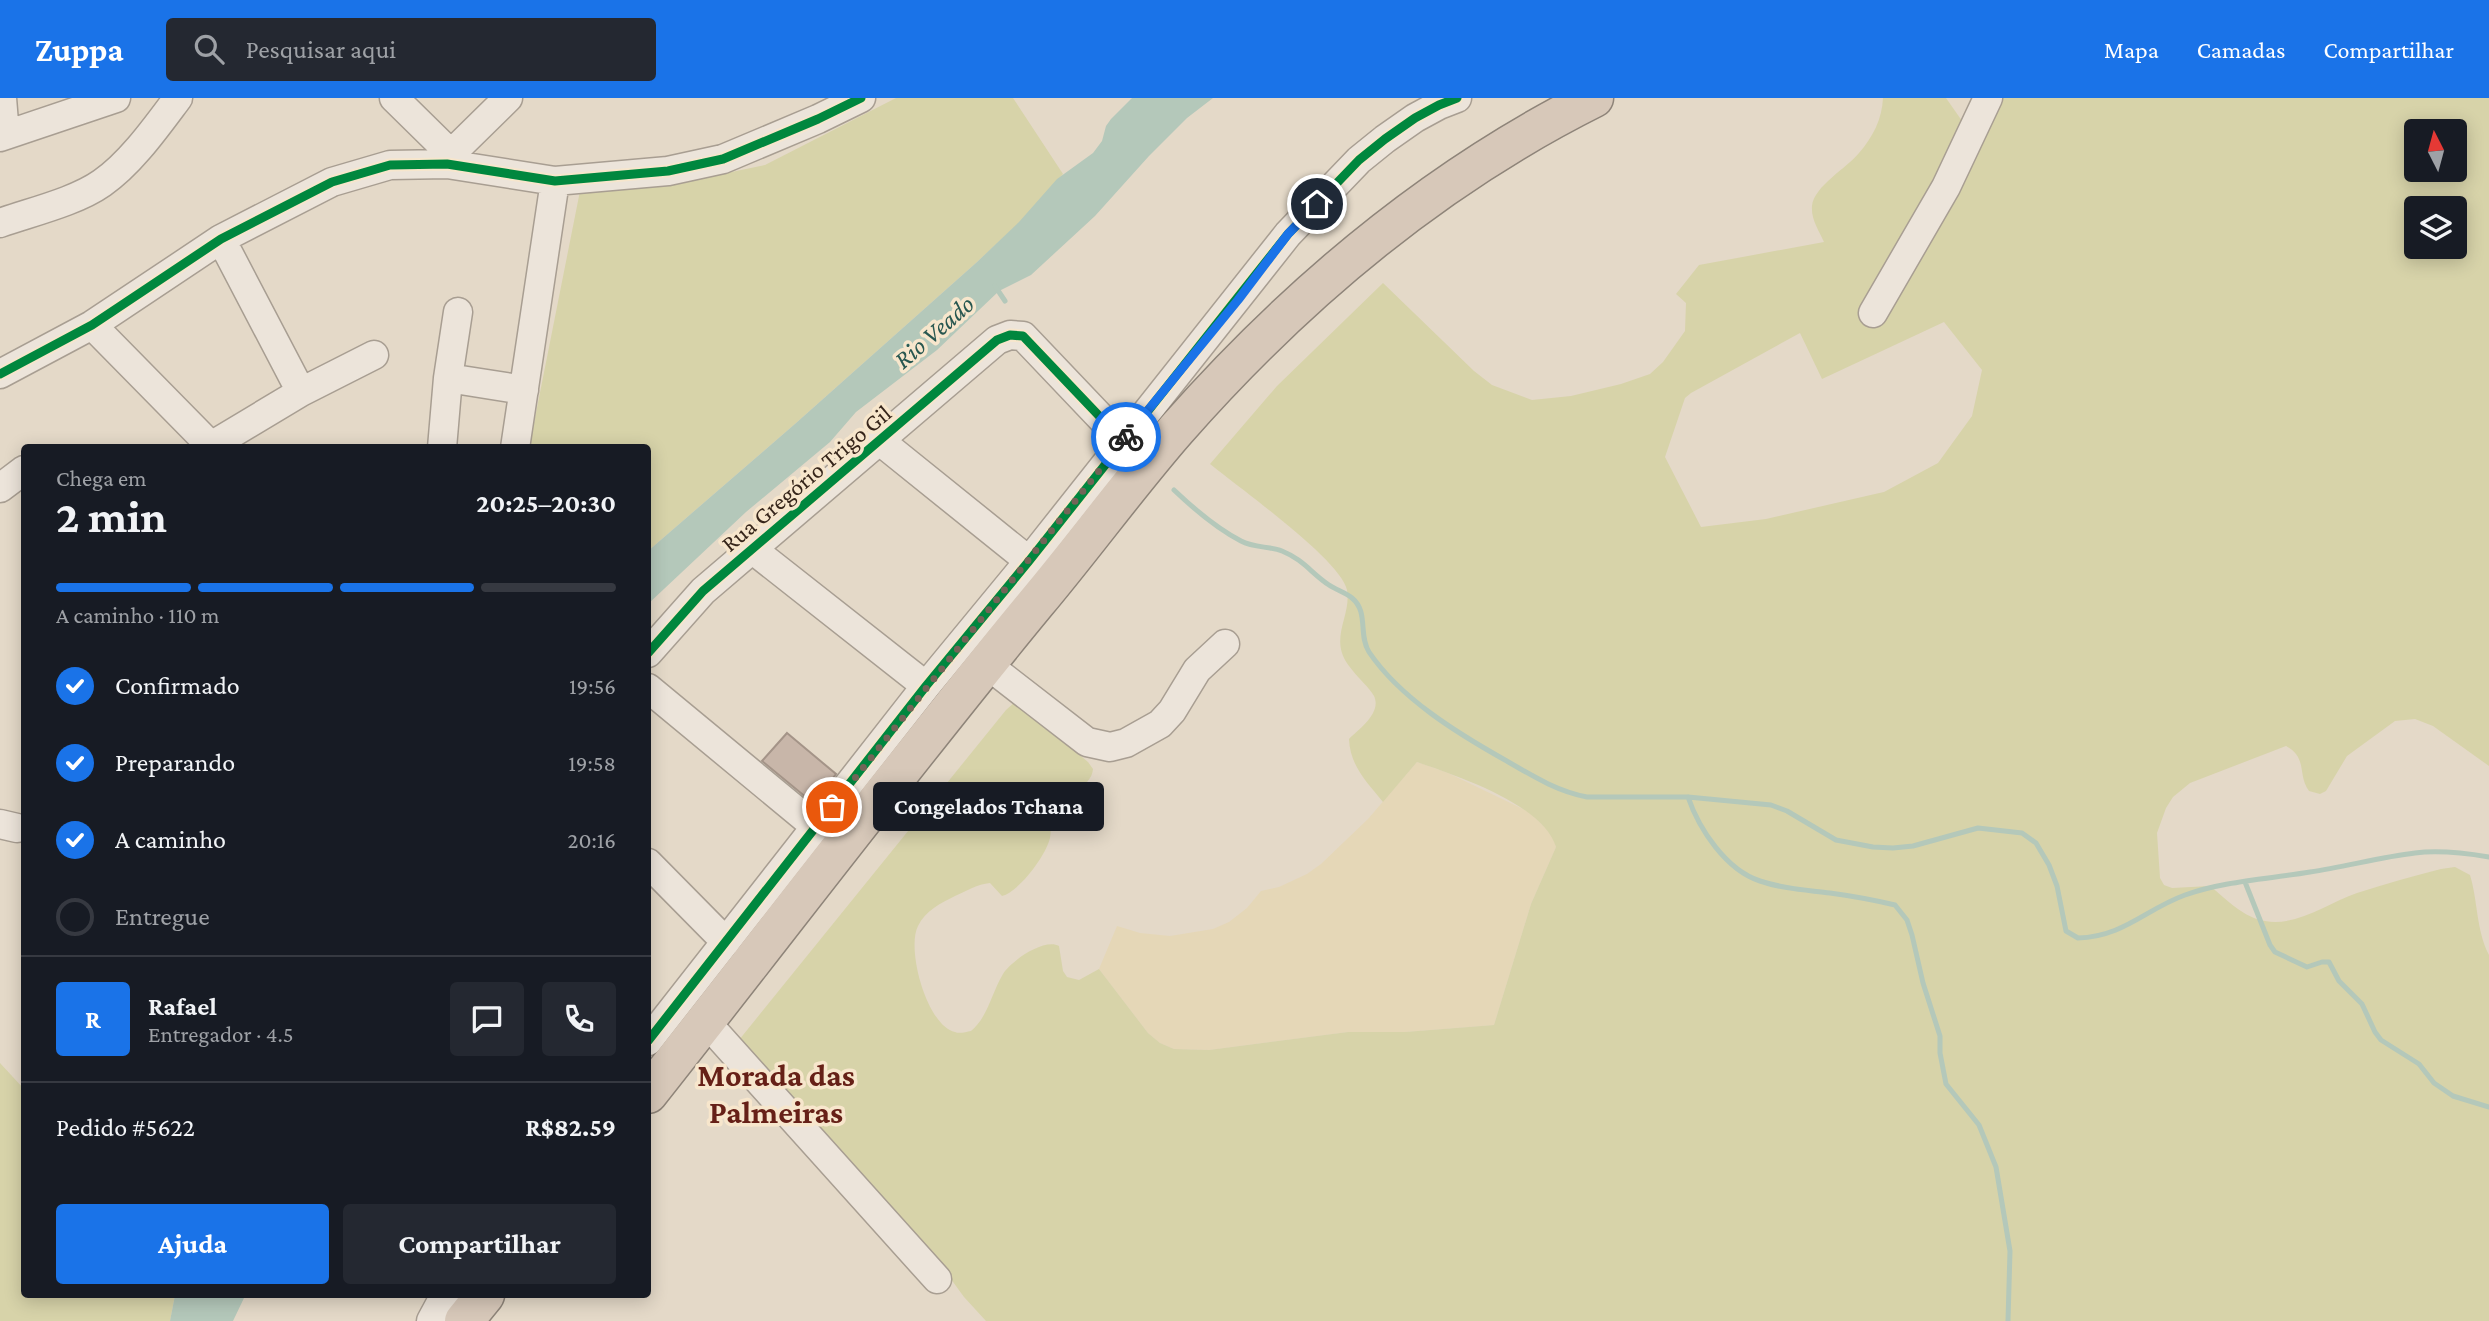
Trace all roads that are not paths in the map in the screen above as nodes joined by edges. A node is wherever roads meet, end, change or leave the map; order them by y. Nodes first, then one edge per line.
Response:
1 (2, 98) edge
2 (116, 98) edge
3 (178, 98) edge
4 (394, 98) edge
5 (508, 98) edge
6 (861, 98) edge
7 (1457, 98) edge
8 (1594, 98) edge
9 (1987, 98) edge
10 (3, 136) edge
11 (449, 159) junction
12 (555, 181) junction
13 (0, 223) edge
14 (221, 239) junction
15 (458, 312) dead end
16 (1873, 313) dead end
17 (92, 325) junction
18 (374, 355) dead end
19 (0, 374) edge
20 (448, 378) junction
21 (524, 390) junction
22 (301, 392) junction
23 (880, 441) junction
24 (1123, 441) junction
25 (209, 444) edge
26 (217, 444) edge
27 (442, 444) edge
28 (516, 444) edge
29 (21, 472) edge
30 (0, 488) edge
31 (752, 549) junction
32 (1029, 561) junction
33 (1225, 644) dead end
34 (651, 650) edge
35 (985, 663) junction
36 (926, 686) junction
37 (651, 690) edge
38 (816, 827) junction
39 (651, 866) edge
40 (726, 942) junction
41 (705, 1021) junction
42 (652, 1026) edge
43 (651, 1090) edge
44 (937, 1279) dead end
45 (443, 1298) edge
46 (483, 1298) edge
47 (431, 1321) edge
48 (464, 1321) edge

1 - 10 street
2 - 10 street
3 - 13 street
4 - 11 street
5 - 11 street
6 - 12 street
7 - 24 street
8 - 35 highway
9 - 16 street
11 - 12 street
11 - 14 street
12 - 21 street
14 - 17 street
14 - 22 street
15 - 20 street
17 - 19 street
17 - 25 street
18 - 22 street
20 - 21 street
20 - 27 street
21 - 28 street
22 - 26 street
23 - 24 street, Rua Gregório Trigo Gil
23 - 31 street, Rua Gregório Trigo Gil
23 - 32 street
24 - 32 street
29 - 30 street
31 - 34 street, Rua Gregório Trigo Gil
31 - 36 street
32 - 36 street
33 - 35 street
35 - 41 highway
36 - 38 street
37 - 38 street
38 - 40 street
39 - 40 street
40 - 42 street
41 - 43 highway
41 - 44 street
45 - 47 street
46 - 48 highway

